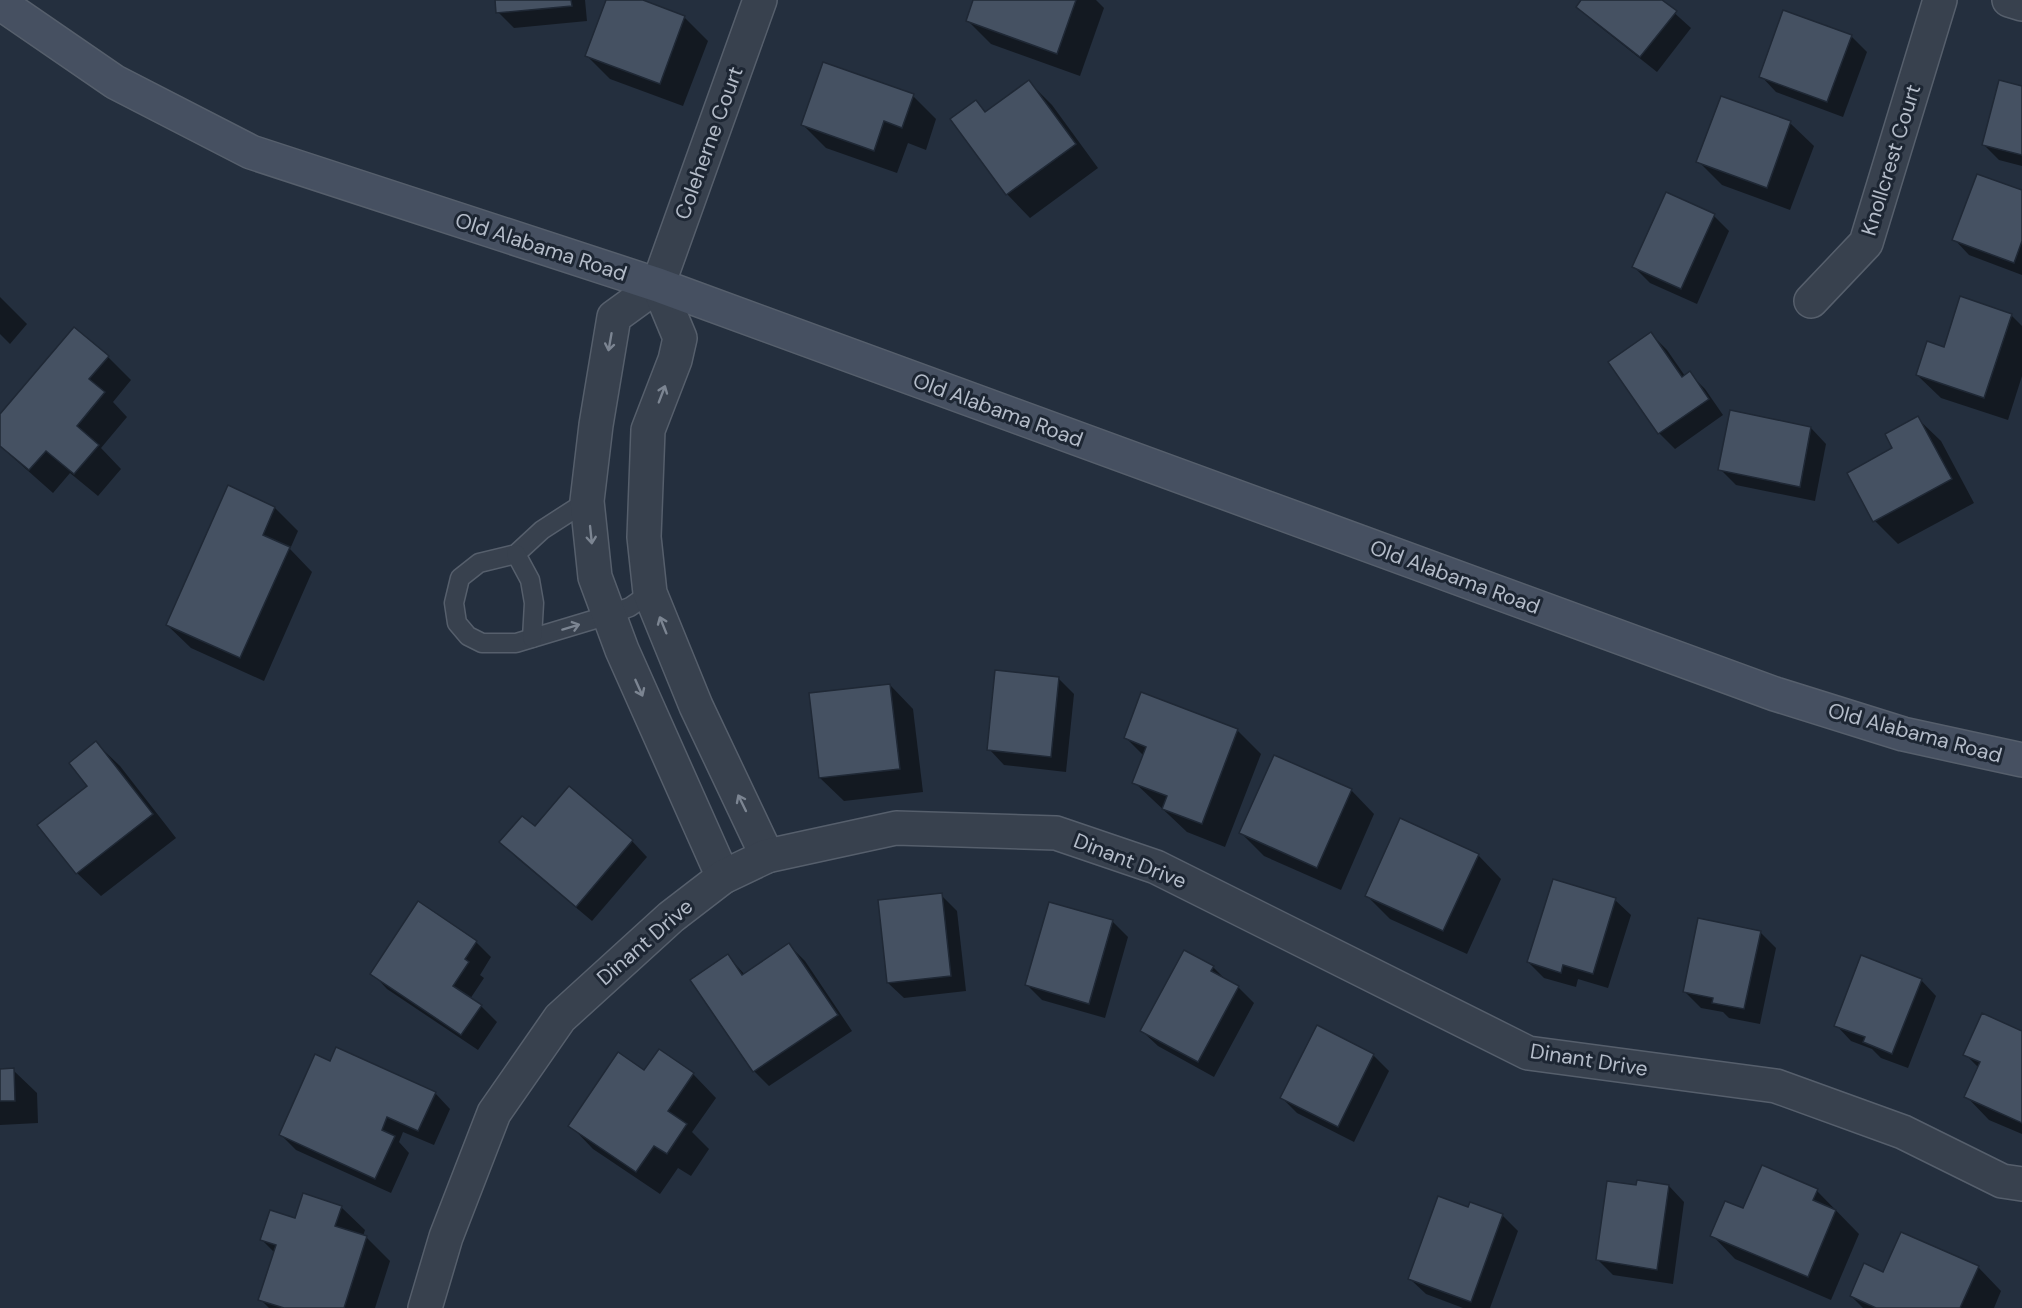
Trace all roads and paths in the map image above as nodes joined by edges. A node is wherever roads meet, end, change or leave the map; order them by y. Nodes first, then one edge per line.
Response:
1 (760, 0) edge
2 (1940, 0) edge
3 (2008, 0) edge
4 (0, 3) edge
5 (2022, 4) edge
6 (658, 285) junction
7 (1811, 302) dead end
8 (596, 425) junction
9 (648, 430) junction
10 (587, 501) junction
11 (516, 554) junction
12 (650, 593) junction
13 (609, 615) junction
14 (532, 638) junction
15 (2022, 760) edge
16 (767, 856) junction
17 (723, 877) junction
18 (2022, 1184) edge
19 (425, 1308) edge

1 - 6 street, Coleherne Court
2 - 7 street, Knollcrest Court
3 - 5 street
4 - 6 main road, Old Alabama Road
6 -> 8 street
9 -> 6 street
6 - 15 main road, Old Alabama Road
8 - 9 street
8 - 10 street
9 - 12 street
10 - 11 lane
10 -> 13 street
11 - 14 lane
11 - 14 lane
12 - 13 lane
16 -> 12 street
14 -> 13 lane
13 -> 17 street
16 - 17 street, Dinant Drive
16 - 18 street, Dinant Drive
17 - 19 street, Dinant Drive

